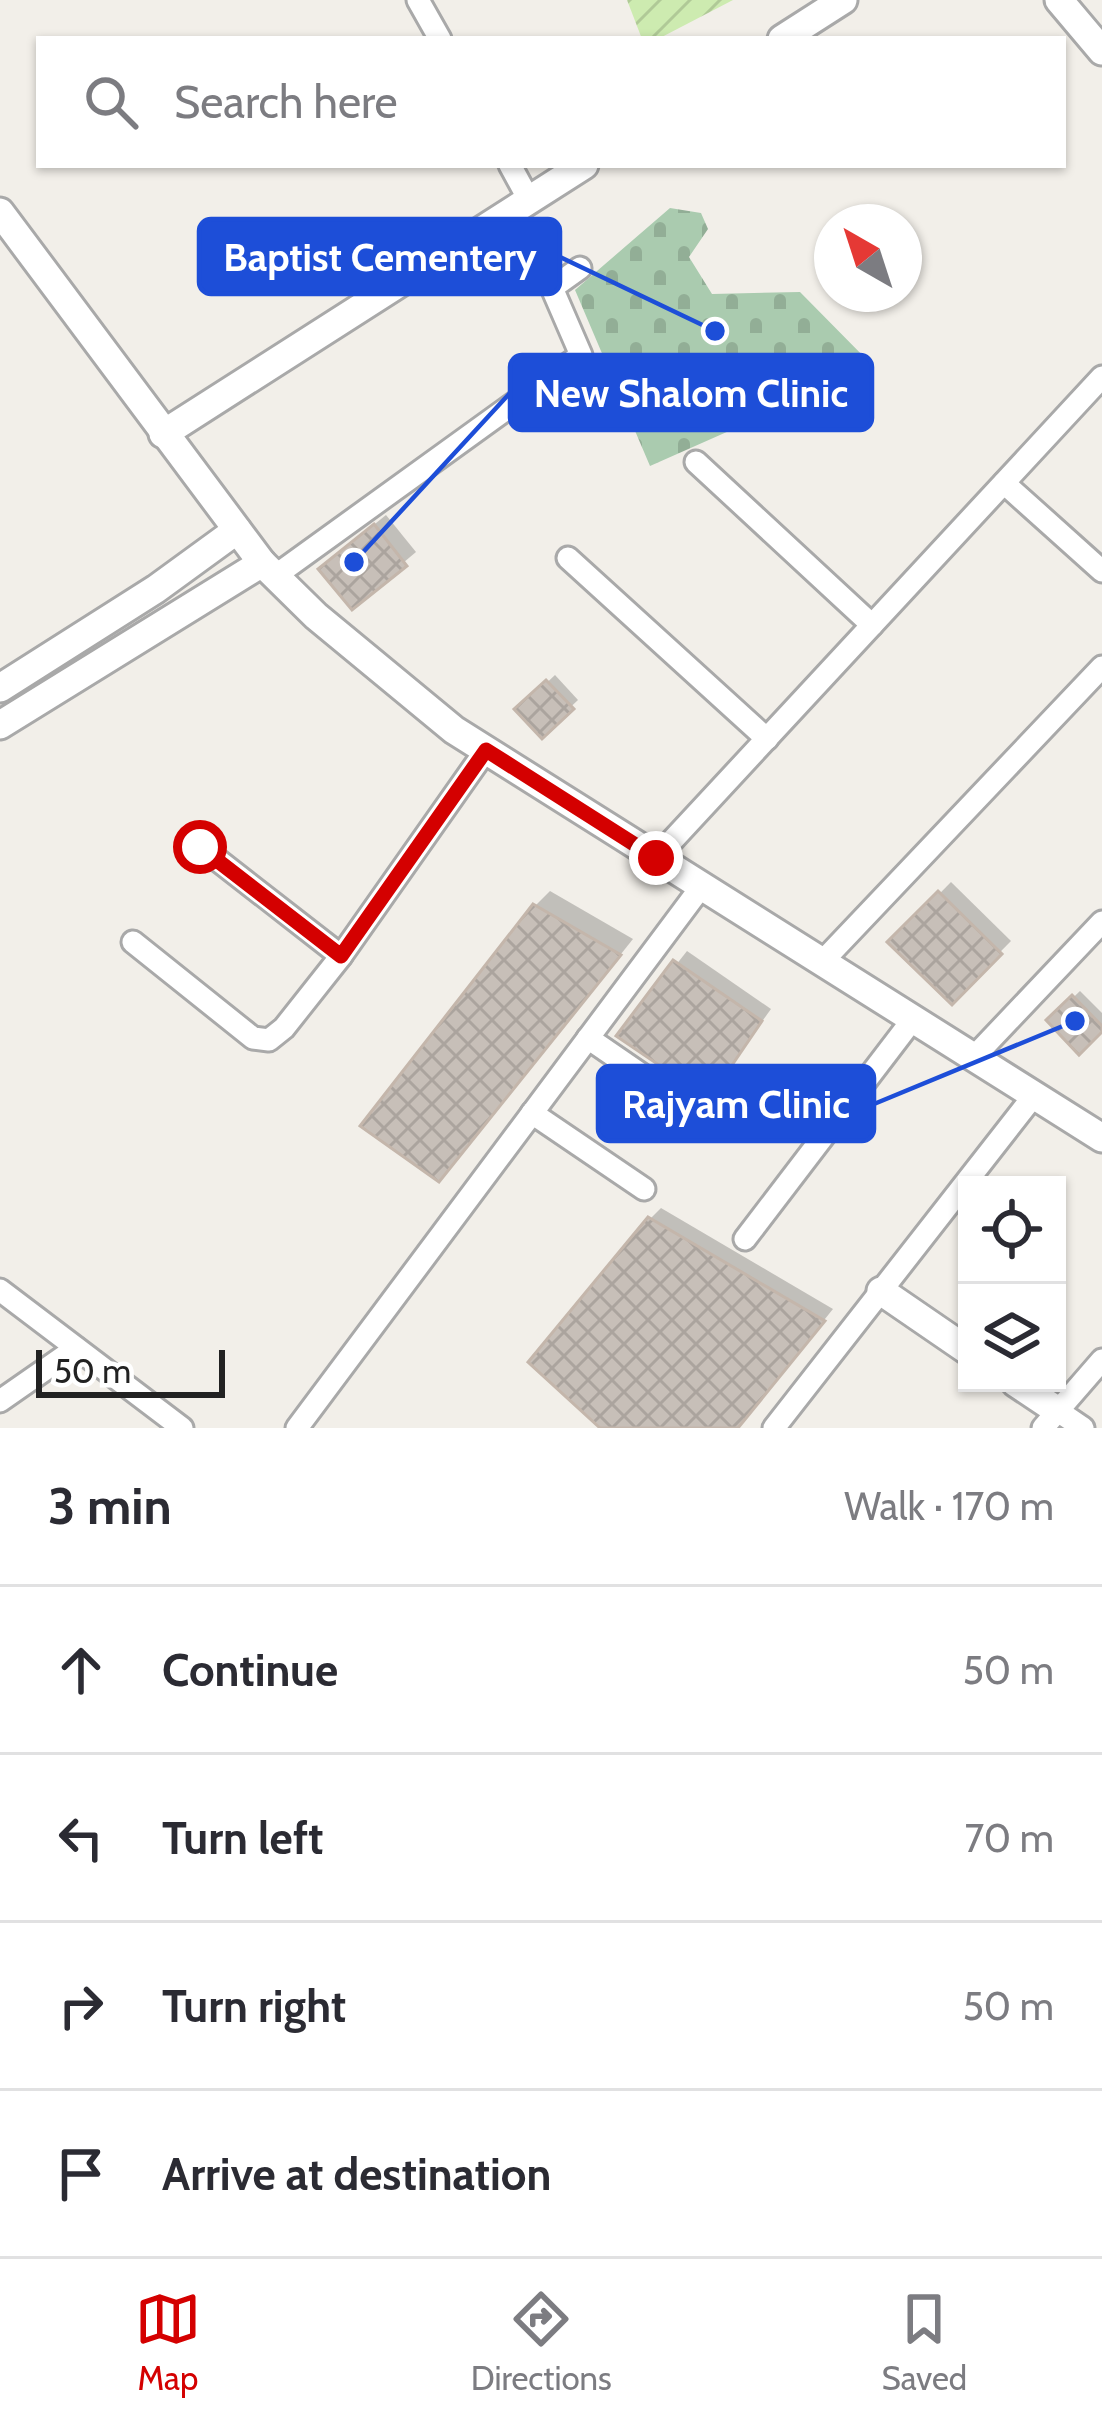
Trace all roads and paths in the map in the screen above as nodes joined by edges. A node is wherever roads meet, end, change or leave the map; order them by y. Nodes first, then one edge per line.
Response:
1 (418, 0) edge
2 (843, 0) edge
3 (1059, 0) edge
4 (438, 36) edge
5 (787, 36) edge
6 (1097, 38) edge
7 (512, 168) edge
8 (579, 168) edge
9 (529, 200) junction
10 (0, 212) edge
11 (580, 268) dead end
12 (1102, 377) edge
13 (163, 434) junction
14 (696, 462) dead end
15 (1004, 483) junction
16 (237, 530) junction
17 (568, 558) dead end
18 (268, 570) junction
19 (1102, 571) edge
20 (872, 625) junction
21 (1102, 667) edge
22 (0, 688) edge
23 (0, 725) edge
24 (767, 739) junction
25 (486, 750) junction
26 (200, 847) dead end
27 (656, 858) junction
28 (701, 887) junction
29 (1102, 922) edge
30 (133, 942) dead end
31 (341, 956) junction
32 (821, 963) junction
33 (913, 1019) junction
34 (588, 1038) junction
35 (974, 1057) junction
36 (1034, 1094) junction
37 (532, 1113) junction
38 (712, 1124) dead end
39 (1102, 1138) edge
40 (644, 1190) dead end
41 (745, 1239) dead end
42 (0, 1291) edge
43 (881, 1291) junction
44 (958, 1344) edge
45 (76, 1348) junction
46 (1102, 1360) edge
47 (1024, 1392) edge
48 (0, 1401) edge
49 (1050, 1420) edge
50 (182, 1428) edge
51 (297, 1428) edge
52 (774, 1428) edge
53 (1083, 1428) edge

1 - 4 street
2 - 5 street
3 - 6 street
7 - 9 street
8 - 9 street
9 - 13 street
10 - 13 street
11 - 18 street
12 - 15 street
13 - 16 street
14 - 20 street
15 - 19 street
15 - 20 street
16 - 18 street
16 - 22 street
17 - 24 street
18 - 23 street
18 - 25 street
20 - 24 street
21 - 32 street
24 - 27 street
25 - 27 street
25 - 31 street
26 - 31 street
27 - 28 street
28 - 32 street
28 - 34 street
29 - 35 street
30 - 31 street
32 - 33 street
33 - 35 street
33 - 41 street
34 - 37 street
34 - 38 street
35 - 36 street
36 - 39 street
36 - 43 street
37 - 40 street
37 - 51 street
42 - 45 street
43 - 44 street
43 - 52 street
45 - 48 street
45 - 50 street
46 - 49 street
47 - 49 street
49 - 53 street

